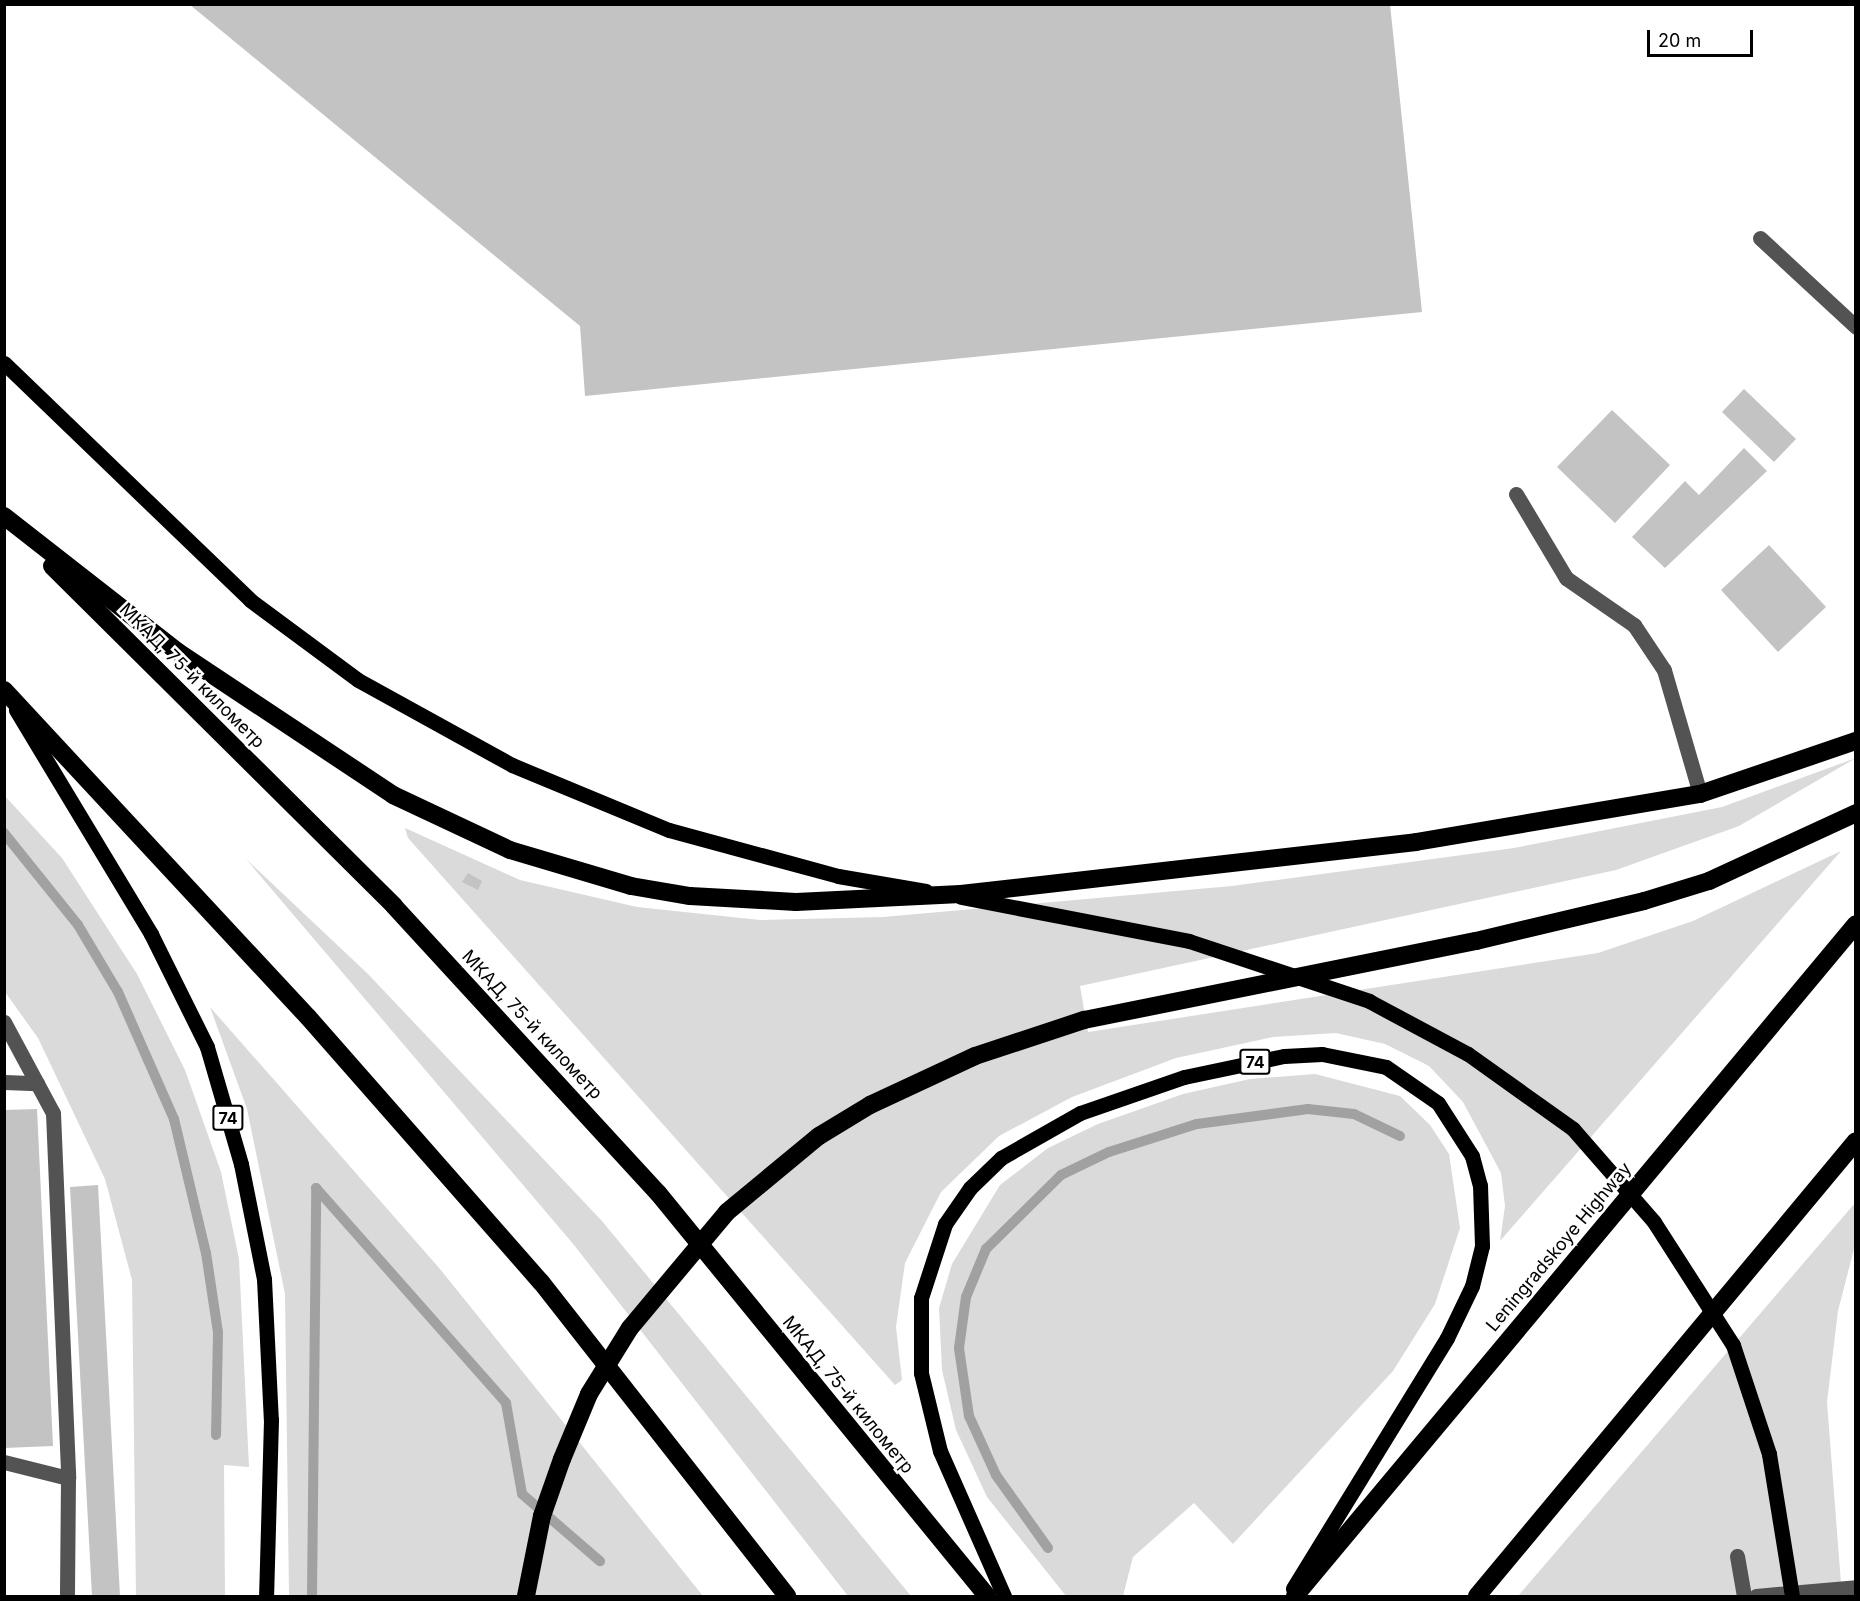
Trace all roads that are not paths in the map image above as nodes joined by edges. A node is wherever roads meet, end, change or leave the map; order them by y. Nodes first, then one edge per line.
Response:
1 (1760, 238) dead end
2 (1856, 327) edge
3 (4, 363) edge
4 (1516, 494) dead end
5 (4, 517) edge
6 (4, 691) edge
7 (1856, 741) edge
8 (1700, 794) junction
9 (1856, 813) edge
10 (1856, 924) edge
11 (4, 1022) edge
12 (4, 1082) edge
13 (37, 1083) junction
14 (1856, 1141) edge
15 (4, 1462) edge
16 (68, 1478) junction
17 (1737, 1556) dead end
18 (1856, 1587) edge
19 (67, 1596) edge
20 (266, 1596) edge
21 (526, 1596) edge
22 (787, 1596) edge
23 (987, 1596) edge
24 (1004, 1596) edge
25 (1288, 1596) edge
26 (1295, 1596) edge
27 (1477, 1596) edge
28 (1744, 1596) edge
29 (1756, 1596) edge
30 (1792, 1596) edge

1 - 2 lane
3 - 30 main road
4 - 8 lane
5 - 8 highway
5 - 23 highway, МКАД, 75-й километр
6 - 20 main road, 74
6 - 22 highway
7 - 8 highway
9 - 21 highway
10 - 26 highway, Leningradskoye Highway
11 - 13 lane
12 - 13 lane
13 - 16 lane
14 - 27 highway
15 - 16 lane
16 - 19 lane
17 - 28 lane
18 - 29 lane
24 - 25 main road, 74

